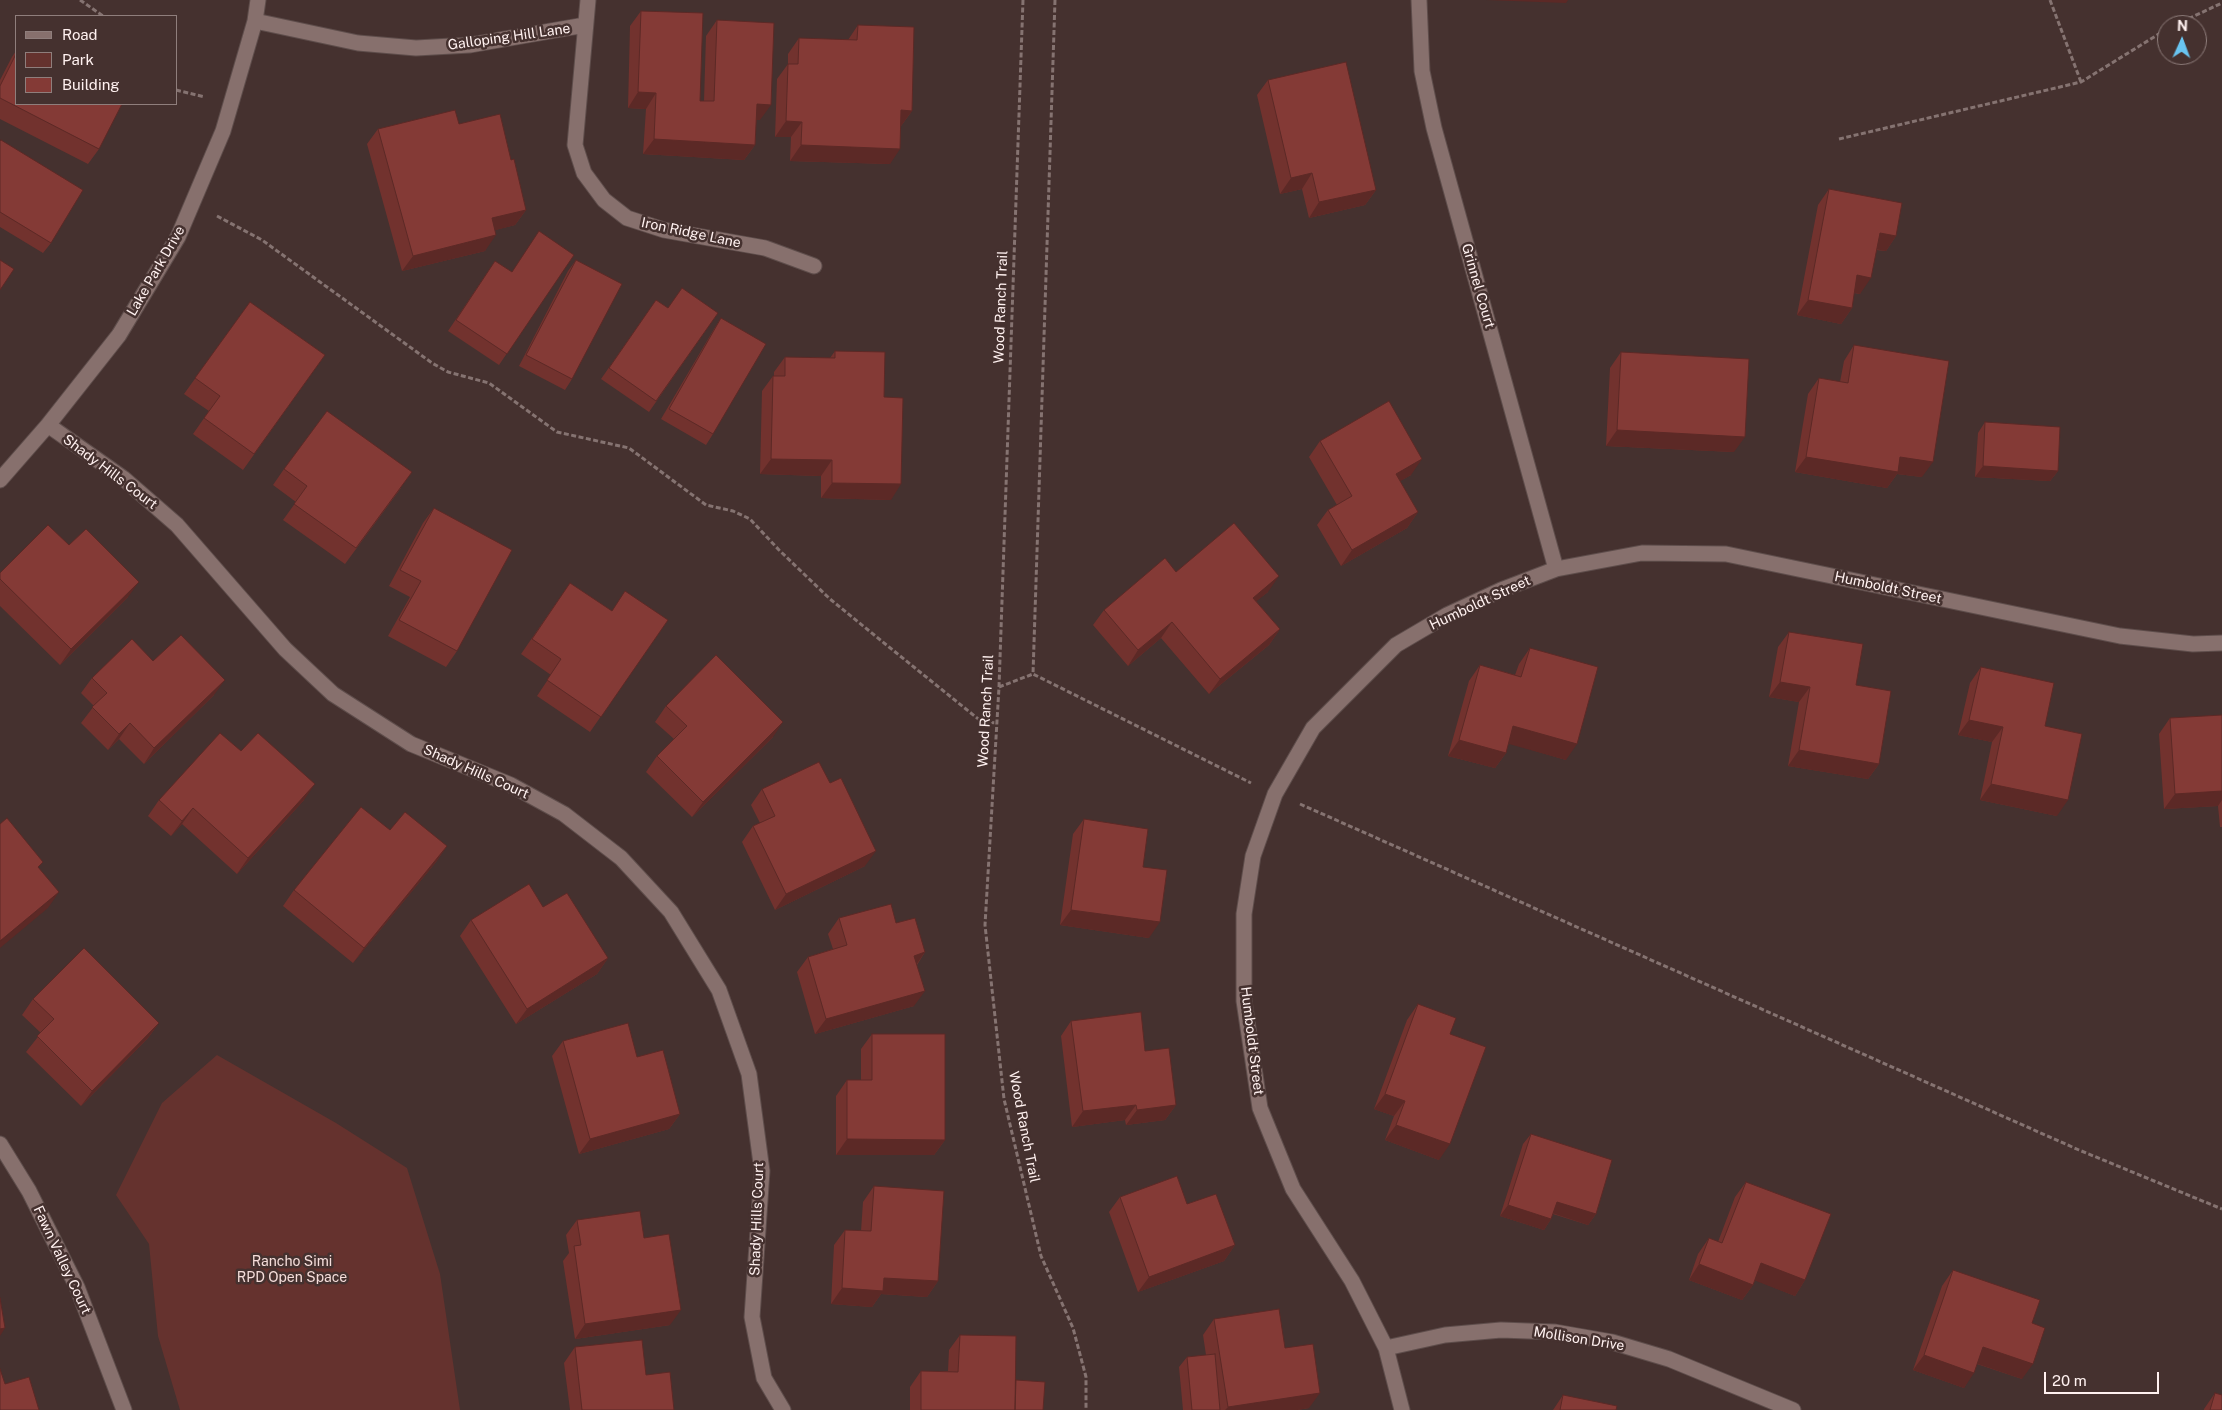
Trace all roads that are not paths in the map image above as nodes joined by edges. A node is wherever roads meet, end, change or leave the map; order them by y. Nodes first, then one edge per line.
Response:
1 (258, 0) edge
2 (588, 0) edge
3 (1419, 0) edge
4 (255, 22) junction
5 (585, 25) junction
6 (814, 266) dead end
7 (48, 425) junction
8 (0, 480) edge
9 (1556, 569) junction
10 (2222, 643) edge
11 (0, 1144) edge
12 (1386, 1348) junction
13 (124, 1410) edge
14 (783, 1410) edge
15 (1402, 1410) edge
16 (1793, 1410) edge

1 - 4 street, Lake Park Drive
2 - 5 street, Iron Ridge Lane
3 - 9 street, Grinnel Court
4 - 5 street, Galloping Hill Lane
4 - 7 street, Lake Park Drive
5 - 6 street, Iron Ridge Lane
7 - 8 street, Lake Park Drive
7 - 14 street, Shady Hills Court
9 - 10 street, Humboldt Street
9 - 12 street, Humboldt Street
11 - 13 street, Fawn Valley Court
12 - 15 street, Humboldt Street
12 - 16 street, Mollison Drive

